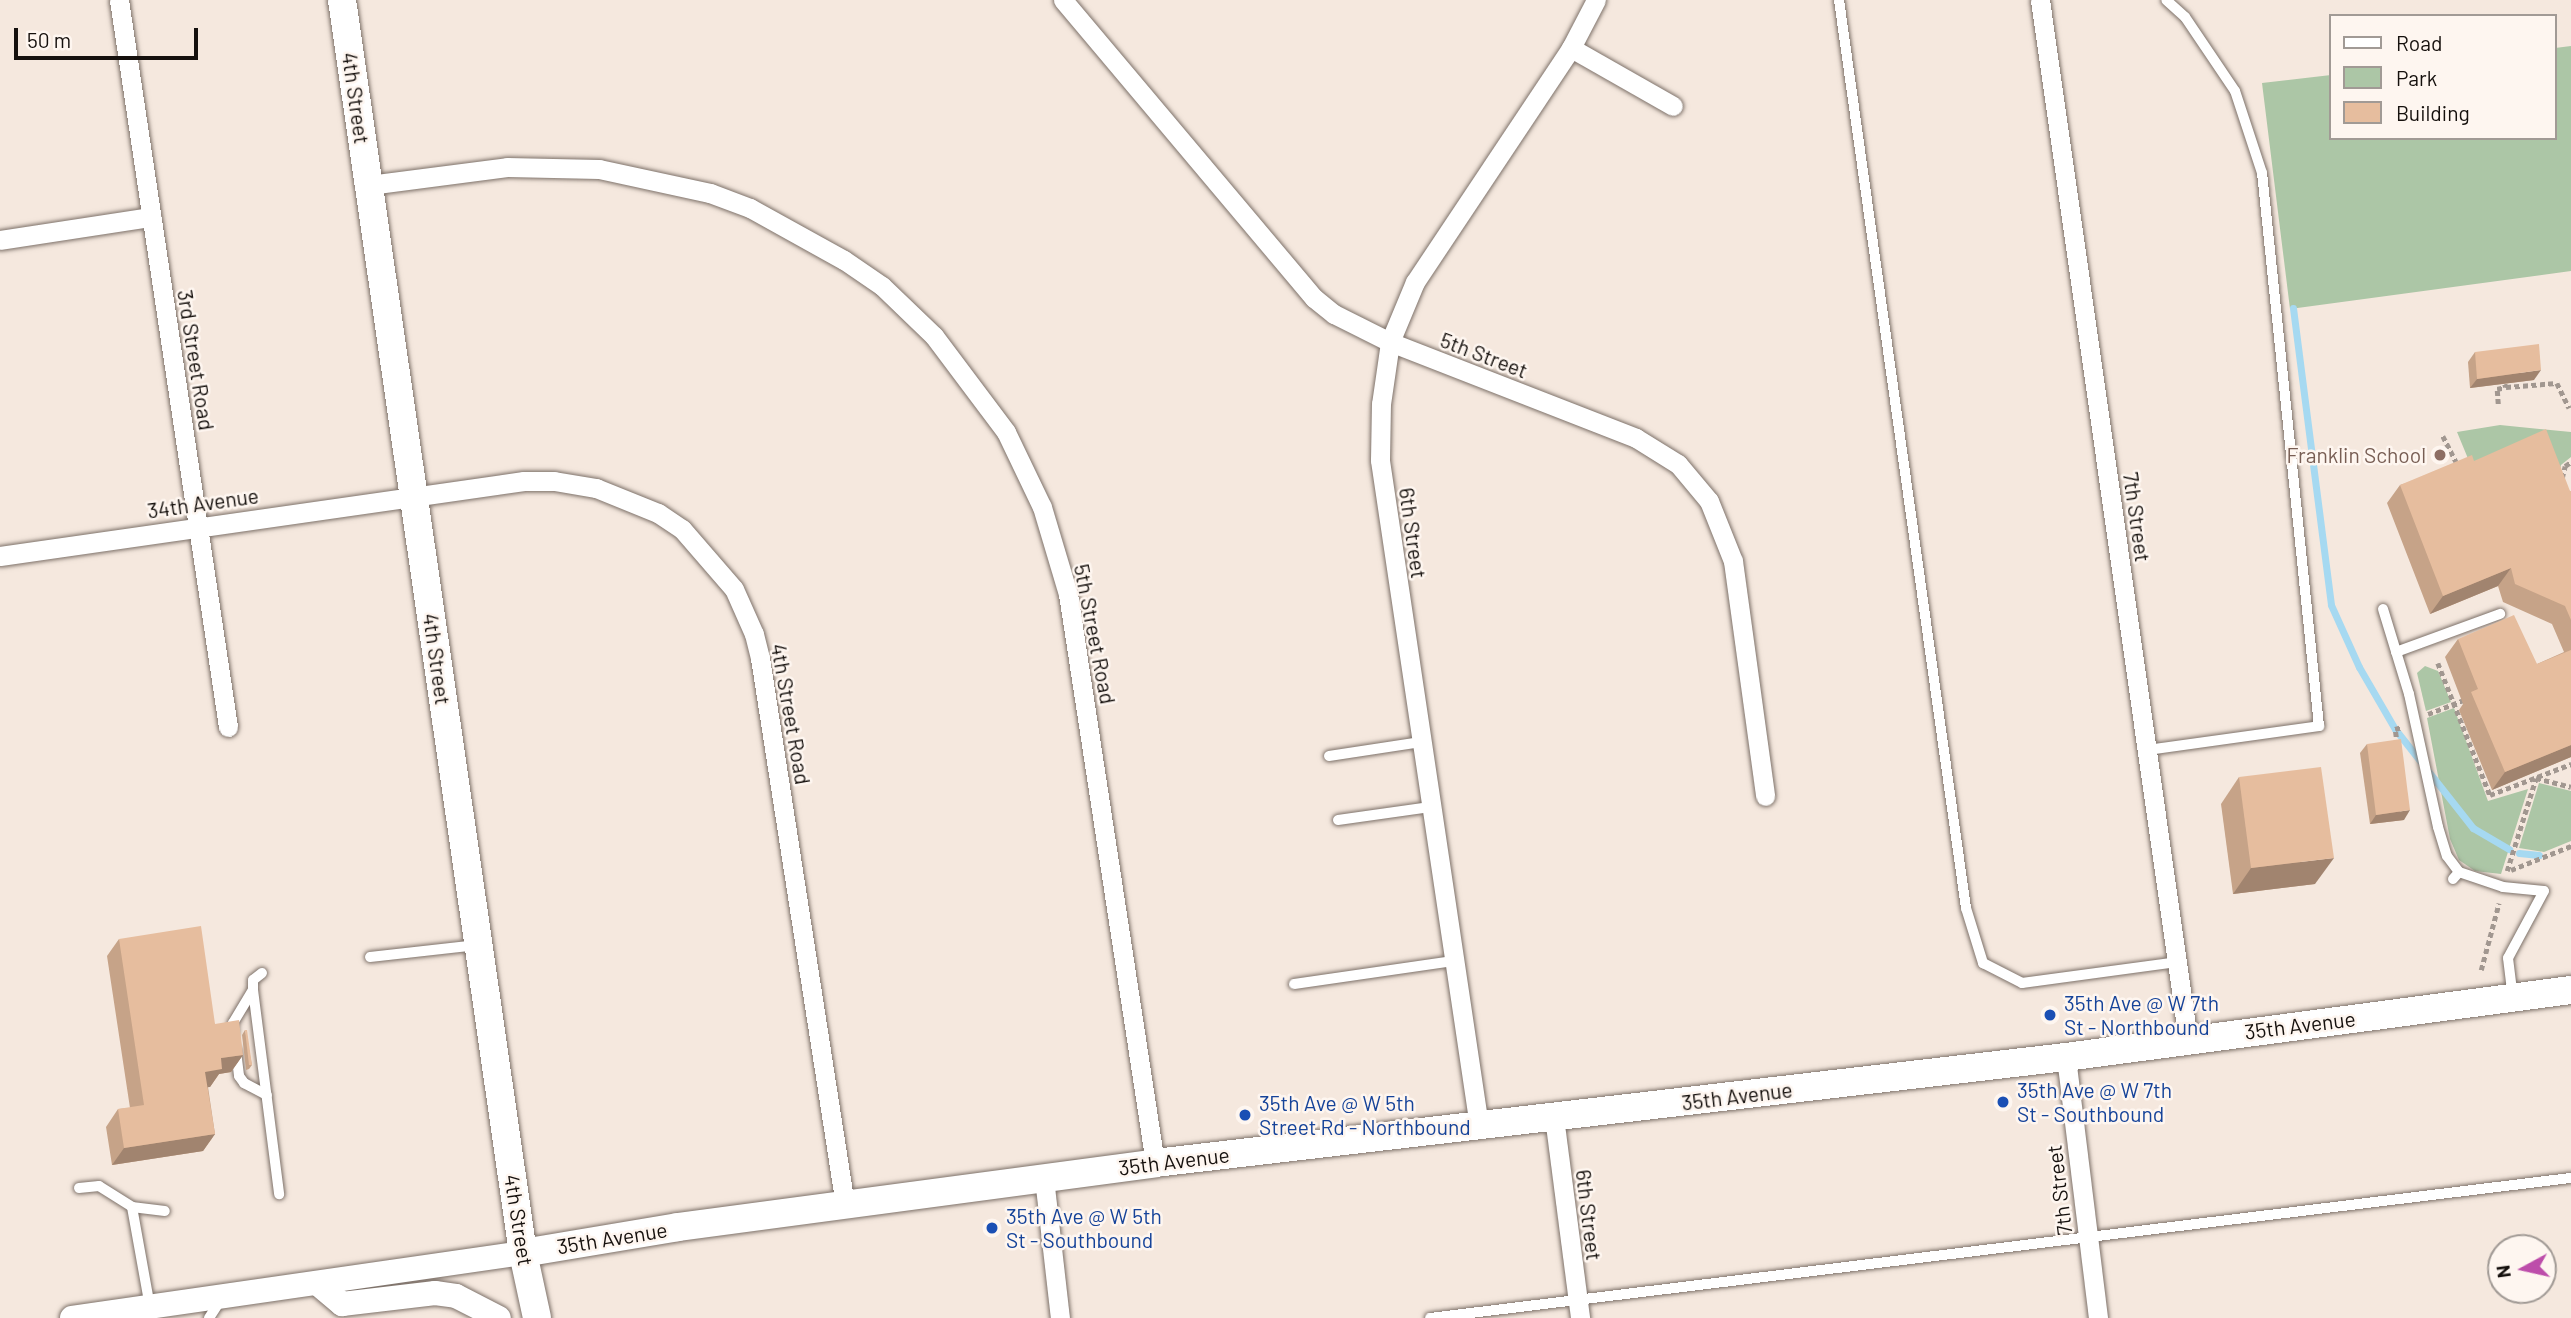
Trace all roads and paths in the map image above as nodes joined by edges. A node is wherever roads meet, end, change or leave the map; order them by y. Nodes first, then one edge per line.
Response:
1 (118, 0) edge
2 (342, 0) edge
3 (1063, 0) edge
4 (1596, 0) edge
5 (1839, 0) edge
6 (2040, 0) edge
7 (2165, 0) edge
8 (1571, 48) junction
9 (1673, 106) dead end
10 (369, 185) junction
11 (151, 217) junction
12 (0, 240) edge
13 (1390, 342) junction
14 (2498, 404) dead end
15 (2570, 408) edge
16 (2444, 436) dead end
17 (2571, 462) edge
18 (2464, 478) edge
19 (2563, 481) edge
20 (414, 496) junction
21 (198, 527) junction
22 (0, 556) edge
23 (2382, 609) dead end
24 (2500, 614) dead end
25 (2396, 652) junction
26 (2438, 663) dead end
27 (2477, 695) edge
28 (2454, 704) junction
29 (2415, 723) junction
30 (228, 727) dead end
31 (1421, 742) junction
32 (2147, 750) junction
33 (1329, 756) dead end
34 (2399, 757) edge
35 (2571, 764) edge
36 (2536, 778) junction
37 (2571, 787) edge
38 (1765, 796) dead end
39 (1430, 807) junction
40 (1338, 820) dead end
41 (2571, 846) edge
42 (2501, 897) dead end
43 (478, 945) junction
44 (370, 957) dead end
45 (1452, 961) junction
46 (2177, 962) junction
47 (2481, 970) dead end
48 (262, 973) dead end
49 (1294, 984) dead end
50 (253, 990) junction
51 (2571, 990) edge
52 (2513, 998) junction
53 (2188, 1040) junction
54 (2066, 1057) junction
55 (267, 1095) junction
56 (1554, 1117) junction
57 (1479, 1126) junction
58 (1155, 1163) junction
59 (1044, 1178) junction
60 (2571, 1178) edge
61 (79, 1188) dead end
62 (279, 1194) dead end
63 (845, 1205) junction
64 (132, 1207) junction
65 (165, 1211) dead end
66 (2088, 1238) junction
67 (523, 1254) junction
68 (317, 1283) junction
69 (224, 1296) junction
70 (150, 1307) junction
71 (1578, 1308) edge
72 (72, 1318) edge
73 (209, 1318) edge
74 (499, 1318) edge
75 (537, 1318) edge
76 (1060, 1318) edge
77 (1430, 1318) edge
78 (2098, 1318) edge

1 - 11 street, 3rd Street Road
2 - 10 main road, 4th Street
3 - 13 street, 5th Street
4 - 8 street, 6th Street
5 - 46 lane
6 - 32 street, 7th Street
7 - 32 lane
8 - 9 street
8 - 13 street, 6th Street
10 - 20 main road, 4th Street
10 - 58 street, 5th Street Road
11 - 12 street
11 - 21 street, 3rd Street Road
13 - 31 street, 6th Street
13 - 38 street, 5th Street
14 - 15 path
16 - 18 path
17 - 19 path
20 - 21 street, 34th Avenue
20 - 43 main road, 4th Street
20 - 63 street, 4th Street Road
21 - 22 street, 34th Avenue
21 - 30 street, 3rd Street Road
23 - 25 lane
24 - 25 lane
25 - 29 lane
26 - 28 path
27 - 28 path
28 - 29 path
28 - 36 path
29 - 34 path
29 - 52 lane
31 - 33 lane
31 - 39 street, 6th Street
32 - 46 street, 7th Street
35 - 36 path
36 - 37 path
36 - 41 path
39 - 40 lane
39 - 45 street, 6th Street
42 - 47 path
43 - 44 lane
43 - 67 main road, 4th Street
45 - 49 lane
45 - 57 street, 6th Street
46 - 53 street, 7th Street
48 - 50 lane
50 - 55 lane
50 - 55 lane
51 - 52 main road, 35th Avenue
52 - 53 main road, 35th Avenue
53 - 54 main road, 35th Avenue
54 - 56 main road, 35th Avenue
54 - 66 street, 7th Street
55 - 62 lane
56 - 57 main road, 35th Avenue
56 - 71 street, 6th Street
57 - 58 main road, 35th Avenue
58 - 59 main road, 35th Avenue
59 - 63 main road, 35th Avenue
59 - 76 street
60 - 66 lane
61 - 64 lane
63 - 67 main road, 35th Avenue
64 - 65 lane
64 - 70 lane
66 - 71 lane
66 - 78 street, 7th Street
67 - 68 street, 35th Avenue
67 - 75 main road, 4th Street
68 - 69 street, 35th Avenue
68 - 74 street
69 - 70 street, 35th Avenue
69 - 73 lane
70 - 72 street, 35th Avenue
71 - 77 lane

